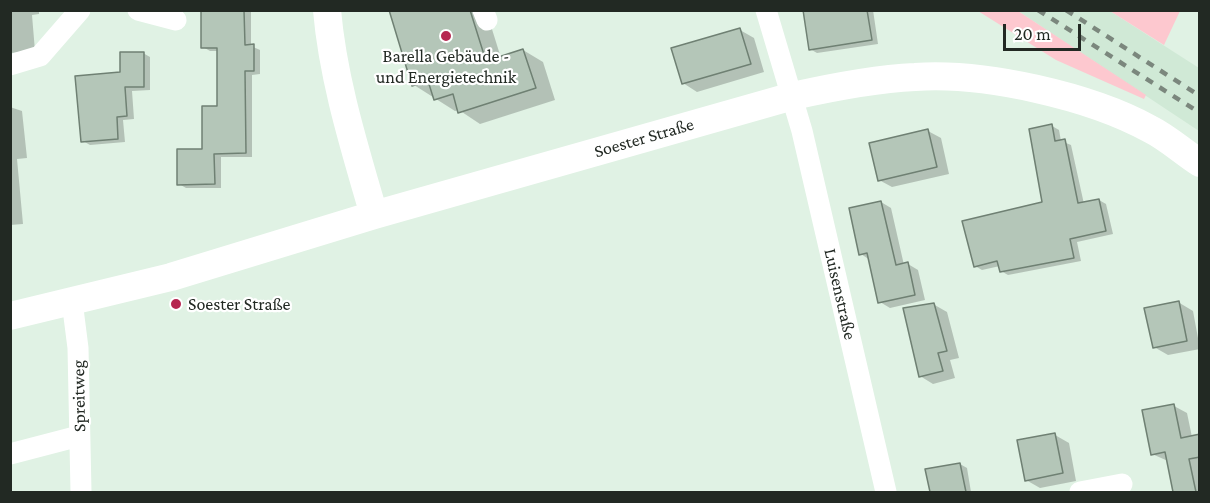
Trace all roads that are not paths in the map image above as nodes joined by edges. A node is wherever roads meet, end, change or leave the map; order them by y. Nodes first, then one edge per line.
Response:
1 (80, 10) edge
2 (138, 10) edge
3 (327, 10) edge
4 (766, 10) edge
5 (176, 20) dead end
6 (10, 65) edge
7 (793, 96) junction
8 (1200, 163) edge
9 (374, 215) junction
10 (72, 301) junction
11 (10, 316) edge
12 (80, 435) junction
13 (10, 454) edge
14 (1122, 484) dead end
15 (81, 492) edge
16 (885, 492) edge
17 (1080, 492) edge

1 - 6 street
2 - 5 street
3 - 9 street
4 - 7 street
7 - 8 street, Soester Straße
7 - 9 street, Soester Straße
7 - 16 street, Luisenstraße
9 - 10 street, Soester Straße
10 - 11 street, Soester Straße
10 - 12 street, Spreitweg
12 - 13 street
12 - 15 street, Spreitweg
14 - 17 street

